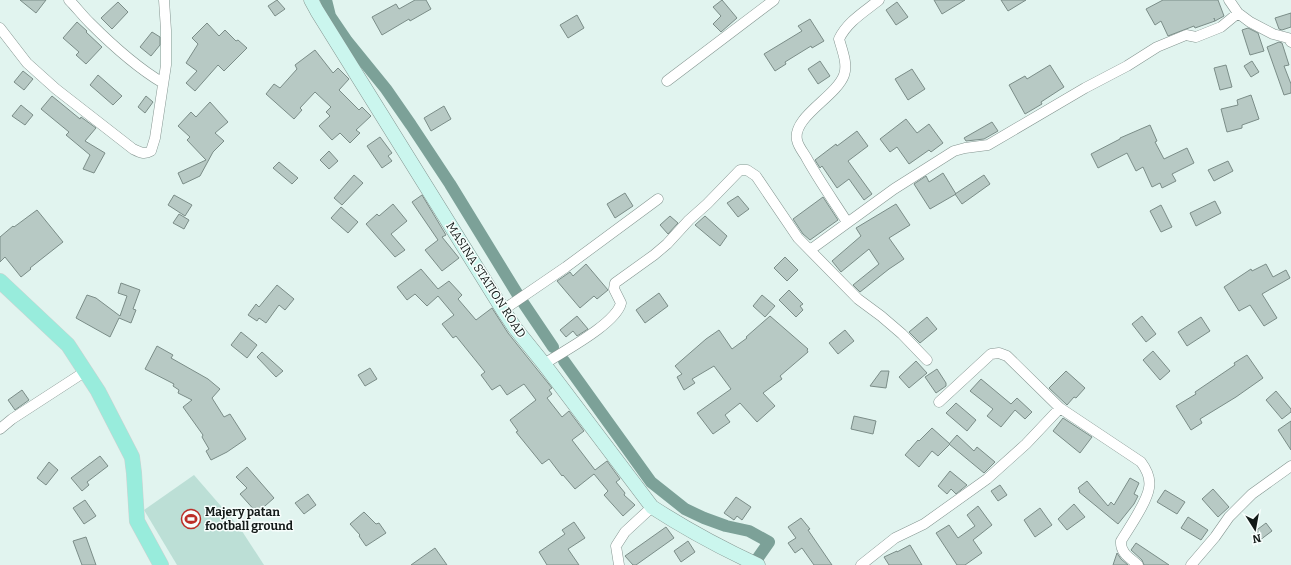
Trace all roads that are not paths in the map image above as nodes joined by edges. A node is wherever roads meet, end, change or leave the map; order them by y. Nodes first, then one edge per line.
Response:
1 (69, 0) edge
2 (164, 0) edge
3 (311, 0) edge
4 (774, 0) edge
5 (879, 0) edge
6 (1228, 0) edge
7 (1238, 13) junction
8 (0, 28) edge
9 (1291, 42) edge
10 (667, 81) dead end
11 (163, 83) junction
12 (658, 199) dead end
13 (847, 222) junction
14 (810, 250) junction
15 (0, 281) edge
16 (503, 310) junction
17 (927, 360) dead end
18 (544, 364) junction
19 (86, 372) junction
20 (939, 402) dead end
21 (1060, 408) junction
22 (0, 429) edge
23 (1291, 466) edge
24 (652, 507) junction
25 (161, 565) edge
26 (619, 565) edge
27 (758, 565) edge
28 (861, 565) edge
29 (1138, 565) edge
30 (1192, 565) edge

1 - 11 street
2 - 11 street
3 - 16 street, MASINA STATION ROAD
4 - 10 street
5 - 13 street
6 - 7 street
7 - 9 street
7 - 13 street
8 - 11 street
12 - 16 street
13 - 14 street
14 - 17 street
14 - 18 street
15 - 19 main road
16 - 18 street, MASINA STATION ROAD
18 - 24 street, MASINA STATION ROAD
19 - 22 street
19 - 25 main road
20 - 21 street
21 - 28 street
21 - 29 street
23 - 30 street
24 - 26 street
24 - 27 street, MASINA STATION ROAD

